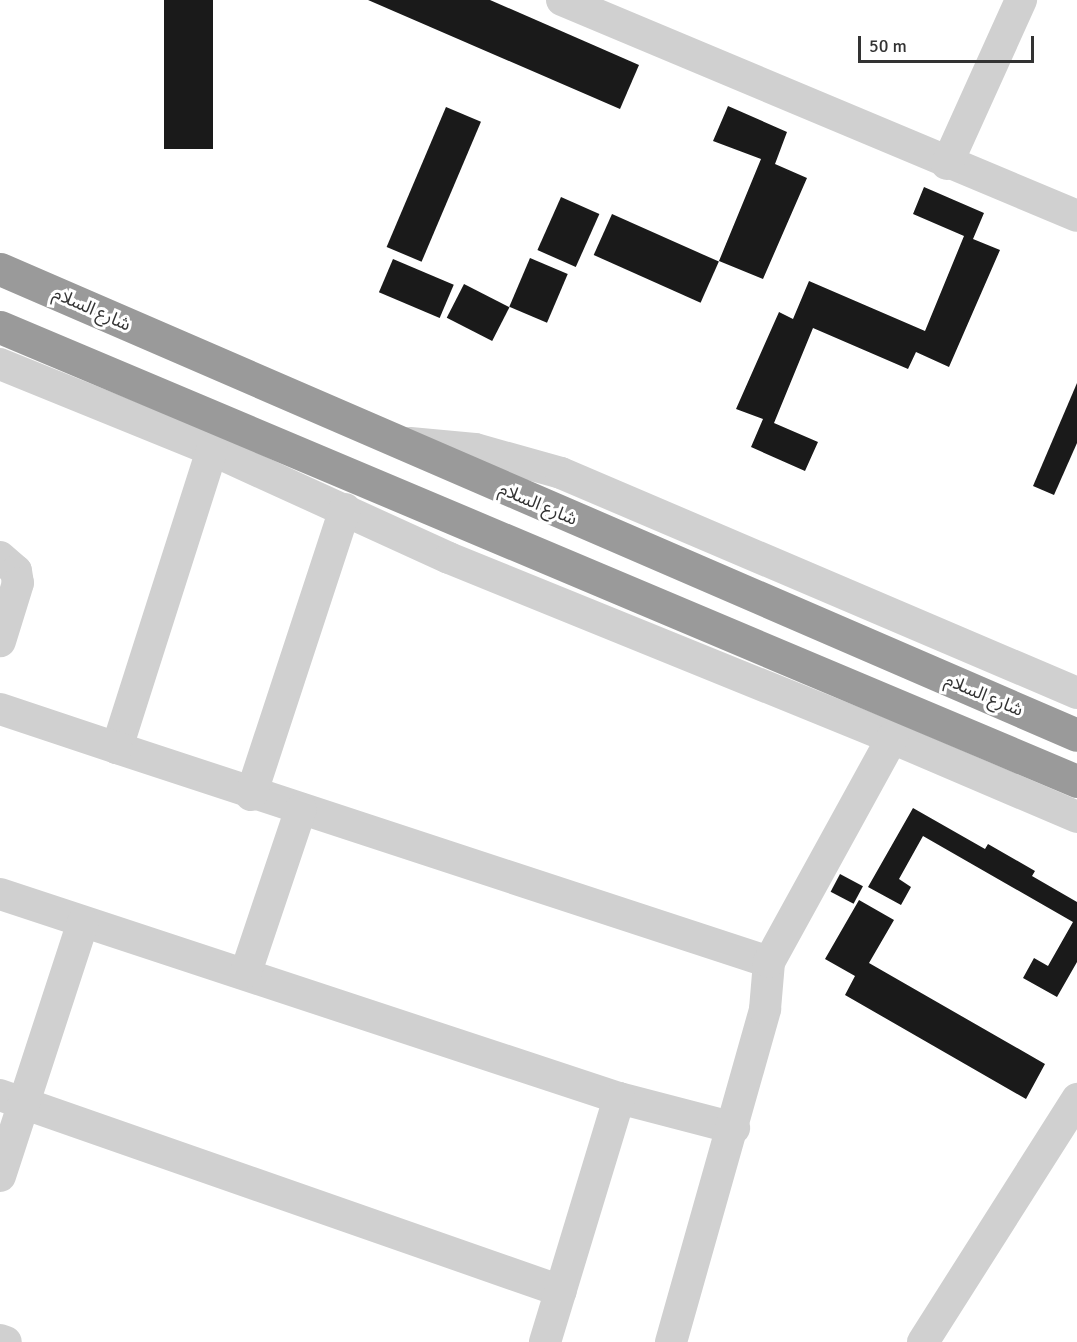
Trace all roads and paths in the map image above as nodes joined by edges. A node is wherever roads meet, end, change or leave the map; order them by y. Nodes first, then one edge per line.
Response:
1 (1021, 0) edge
2 (575, 2) edge
3 (947, 164) junction
4 (1077, 216) edge
5 (0, 269) edge
6 (0, 327) edge
7 (0, 364) edge
8 (393, 442) junction
9 (212, 450) junction
10 (345, 509) junction
11 (0, 557) edge
12 (0, 641) edge
13 (1077, 693) edge
14 (0, 709) edge
15 (1077, 735) edge
16 (892, 738) junction
17 (117, 748) junction
18 (1077, 780) edge
19 (251, 795) junction
20 (301, 809) junction
21 (1077, 818) edge
22 (0, 894) edge
23 (83, 922) junction
24 (769, 962) junction
25 (246, 972) junction
26 (620, 1098) junction
27 (12, 1099) edge
28 (1077, 1099) edge
29 (734, 1128) junction
30 (0, 1176) edge
31 (561, 1291) junction
32 (0, 1340) edge
33 (6, 1342) edge
34 (544, 1342) edge
35 (672, 1342) edge
36 (923, 1342) edge

1 - 3 street
2 - 3 street
3 - 4 street
5 - 8 highway, شارع السلام
6 - 18 highway
7 - 9 street
8 - 13 street
8 - 15 highway, شارع السلام
9 - 10 street
9 - 17 street
10 - 16 street
10 - 19 street
11 - 12 street
14 - 17 street
16 - 21 street
16 - 24 street
17 - 19 street
19 - 20 street
20 - 24 street
20 - 25 street
22 - 23 street
23 - 25 street
23 - 27 street
24 - 29 street
25 - 26 street
26 - 29 street
26 - 31 street
27 - 30 street
27 - 31 street
28 - 36 street
29 - 35 street
31 - 34 street
32 - 33 street

